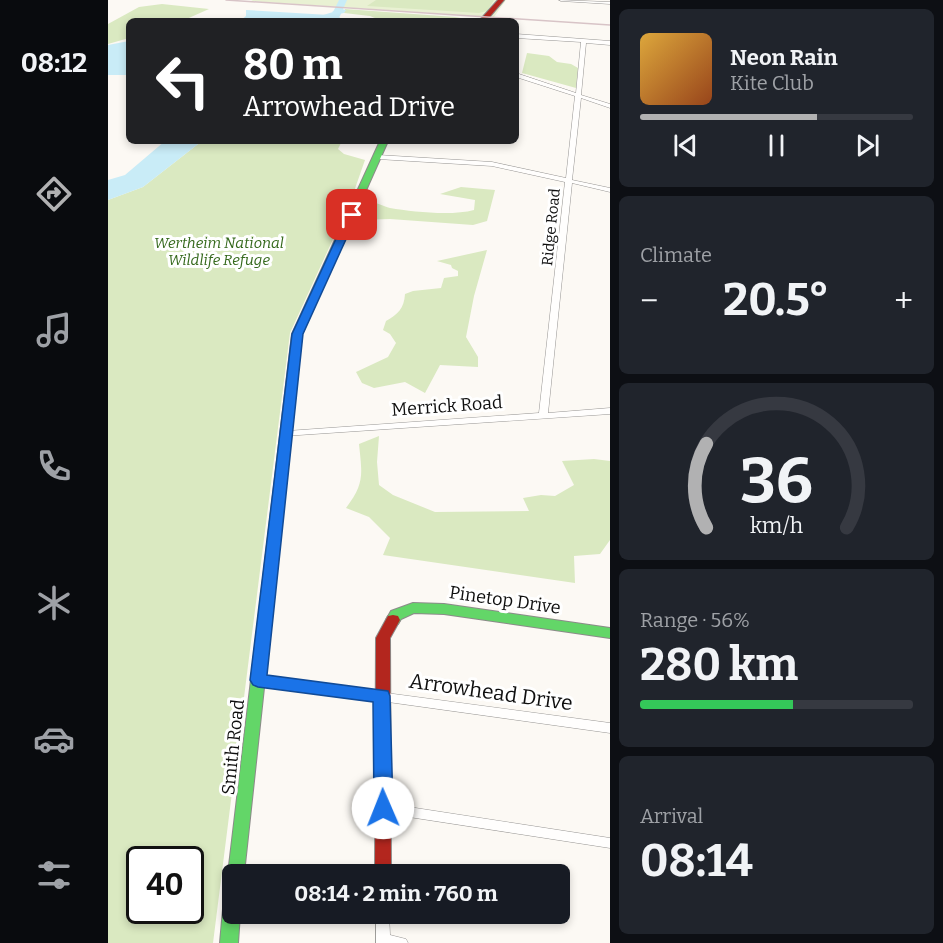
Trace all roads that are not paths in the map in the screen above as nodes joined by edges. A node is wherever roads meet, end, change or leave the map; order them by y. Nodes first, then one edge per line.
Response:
1 (501, 0) edge
2 (561, 0) edge
3 (610, 3) edge
4 (485, 18) edge
5 (519, 36) edge
6 (584, 41) junction
7 (610, 43) edge
8 (519, 76) edge
9 (579, 94) junction
10 (608, 104) edge
11 (383, 144) edge
12 (378, 157) junction
13 (570, 180) junction
14 (610, 190) edge
15 (610, 411) edge
16 (543, 416) junction
17 (287, 434) junction
18 (610, 633) edge
19 (258, 680) junction
20 (382, 696) junction
21 (610, 728) edge
22 (383, 808) junction
23 (610, 843) edge
24 (237, 864) edge
25 (383, 864) edge
26 (231, 924) edge
27 (383, 924) edge
28 (383, 941) edge
29 (229, 943) edge
30 (401, 943) edge

1 - 4 street
2 - 3 street
5 - 6 street
6 - 7 street
6 - 9 street, Ridge Road
8 - 9 street
9 - 10 street
9 - 13 street, Ridge Road
11 - 12 street, Smith Road
12 - 13 street
12 - 17 street, Smith Road
13 - 14 street
13 - 16 street, Ridge Road
15 - 16 street, Merrick Road
16 - 17 street, Merrick Road
17 - 19 street, Smith Road
18 - 20 street, Pinetop Drive
19 - 20 street, Arrowhead Drive
19 - 24 street, Smith Road
20 - 21 street, Arrowhead Drive
20 - 22 street
22 - 23 street
22 - 25 street
26 - 29 street
27 - 28 street
28 - 30 street

